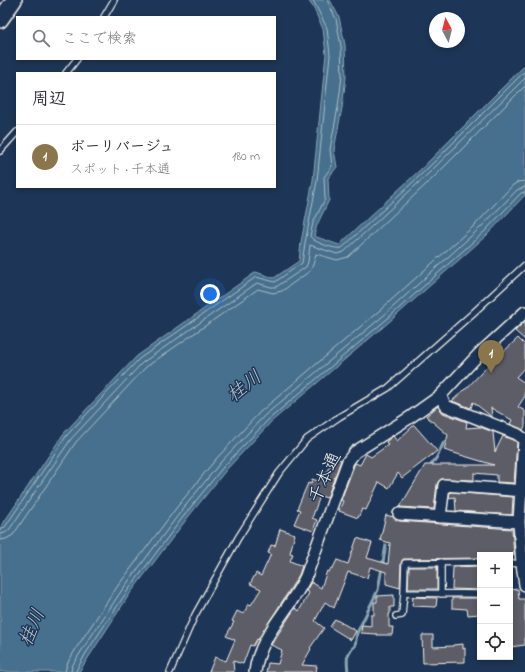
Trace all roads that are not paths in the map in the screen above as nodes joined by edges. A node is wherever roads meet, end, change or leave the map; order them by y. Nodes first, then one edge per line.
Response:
1 (14, 0) edge
2 (114, 0) edge
3 (105, 16) edge
4 (0, 20) edge
5 (76, 60) edge
6 (67, 72) edge
7 (16, 133) edge
8 (0, 151) edge
9 (525, 266) edge
10 (525, 312) edge
11 (440, 396) junction
12 (524, 439) edge
13 (524, 491) edge
14 (400, 514) dead end
15 (440, 517) junction
16 (520, 522) junction
17 (441, 562) junction
18 (477, 562) edge
19 (523, 564) edge
20 (525, 585) edge
21 (404, 593) junction
22 (441, 594) junction
23 (477, 594) edge
24 (396, 616) dead end
25 (170, 672) edge
26 (255, 672) edge

1 - 4 main road
2 - 3 lane
5 - 6 lane
7 - 8 lane
9 - 25 lane
10 - 11 street, 千本通
11 - 12 street
11 - 26 street, 千本通
12 - 13 street
13 - 15 street
13 - 16 street
14 - 15 street
15 - 16 street
16 - 19 street
17 - 18 lane
17 - 21 lane
17 - 22 lane
19 - 20 street
21 - 22 lane
21 - 24 lane
22 - 23 lane

